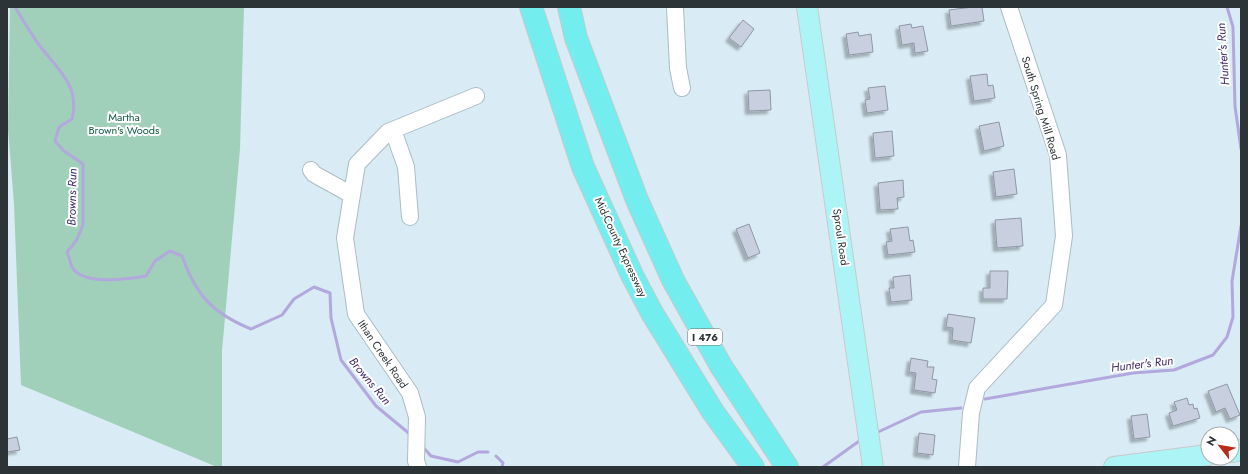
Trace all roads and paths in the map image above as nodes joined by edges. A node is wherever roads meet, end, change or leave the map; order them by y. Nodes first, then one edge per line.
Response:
1 (517, 7) edge
2 (531, 7) edge
3 (570, 7) edge
4 (675, 7) edge
5 (807, 7) edge
6 (1009, 7) edge
7 (682, 88) dead end
8 (476, 96) dead end
9 (393, 130) junction
10 (583, 166) junction
11 (311, 170) dead end
12 (352, 195) junction
13 (410, 217) dead end
14 (1200, 456) edge
15 (417, 464) edge
16 (1124, 466) edge
17 (753, 467) edge
18 (787, 467) edge
19 (873, 467) edge
20 (967, 467) edge

1 - 10 highway
2 - 10 highway, Mid-County Expressway / I 476
3 - 18 highway, I 476
4 - 7 street
5 - 19 main road, Sproul Road
6 - 20 street, South Spring Mill Road
8 - 9 street, Ithan Creek Road
9 - 12 street, Ithan Creek Road
9 - 13 street
10 - 17 highway, Mid-County Expressway / I 476
11 - 12 street
12 - 15 street, Ithan Creek Road
14 - 16 main road

